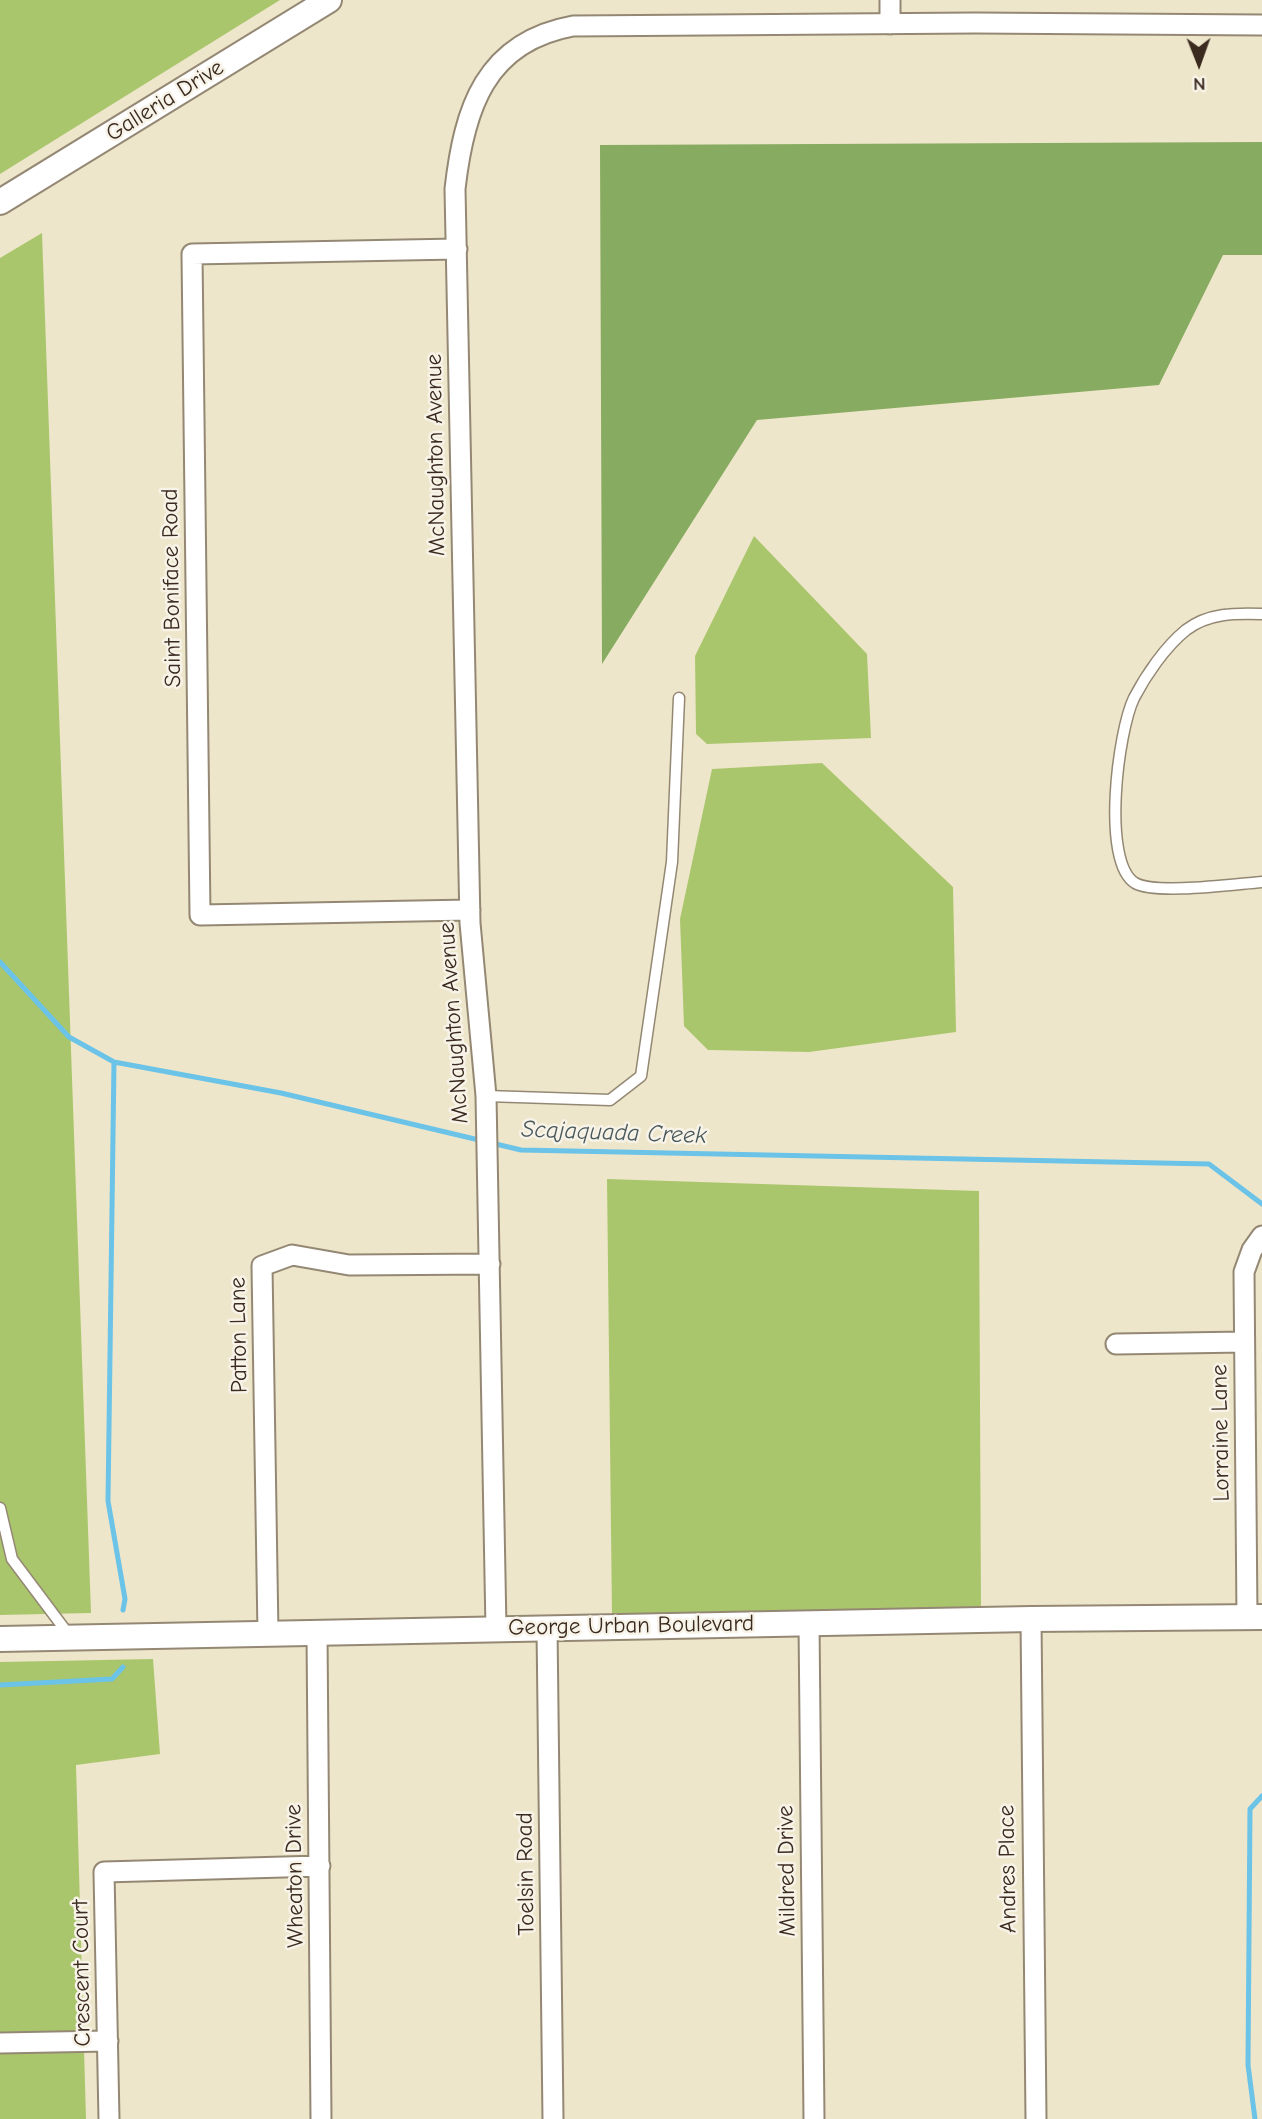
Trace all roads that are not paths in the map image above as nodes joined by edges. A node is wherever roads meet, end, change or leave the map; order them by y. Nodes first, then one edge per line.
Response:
1 (329, 0) edge
2 (890, 0) edge
3 (890, 24) junction
4 (1262, 25) edge
5 (0, 202) edge
6 (457, 249) junction
7 (1262, 614) edge
8 (679, 698) dead end
9 (1262, 882) edge
10 (470, 910) junction
11 (486, 1096) junction
12 (1258, 1241) edge
13 (490, 1264) junction
14 (1244, 1342) junction
15 (1116, 1344) dead end
16 (0, 1507) edge
17 (1254, 1617) edge
18 (1031, 1619) junction
19 (809, 1623) junction
20 (547, 1628) junction
21 (496, 1629) junction
22 (317, 1633) junction
23 (268, 1634) junction
24 (72, 1638) junction
25 (0, 1639) edge
26 (320, 1866) junction
27 (108, 2041) junction
28 (0, 2043) edge
29 (109, 2119) edge
30 (321, 2119) edge
31 (553, 2119) edge
32 (814, 2119) edge
33 (1036, 2119) edge

1 - 5 street, Galleria Drive
2 - 3 street
3 - 4 street, McNaughton Avenue
3 - 6 street, McNaughton Avenue
6 - 10 street, McNaughton Avenue
6 - 10 street, Saint Boniface Road
7 - 9 lane
8 - 11 lane
10 - 11 street, McNaughton Avenue
11 - 13 street, McNaughton Avenue
12 - 14 street, Lorraine Lane
13 - 21 street, McNaughton Avenue
13 - 23 street, Patton Lane
14 - 15 street
14 - 17 street, Lorraine Lane
16 - 24 lane
17 - 18 street, George Urban Boulevard
18 - 19 street, George Urban Boulevard
18 - 33 street, Andres Place
19 - 20 street, George Urban Boulevard
19 - 32 street, Mildred Drive
20 - 21 street, George Urban Boulevard
20 - 31 street, Toelsin Road
21 - 22 street, George Urban Boulevard
22 - 23 street, George Urban Boulevard
22 - 26 street, Wheaton Drive
23 - 24 street, George Urban Boulevard
24 - 25 street, George Urban Boulevard
26 - 27 street, Crescent Court
26 - 30 street, Wheaton Drive
27 - 28 street
27 - 29 street, Crescent Court

